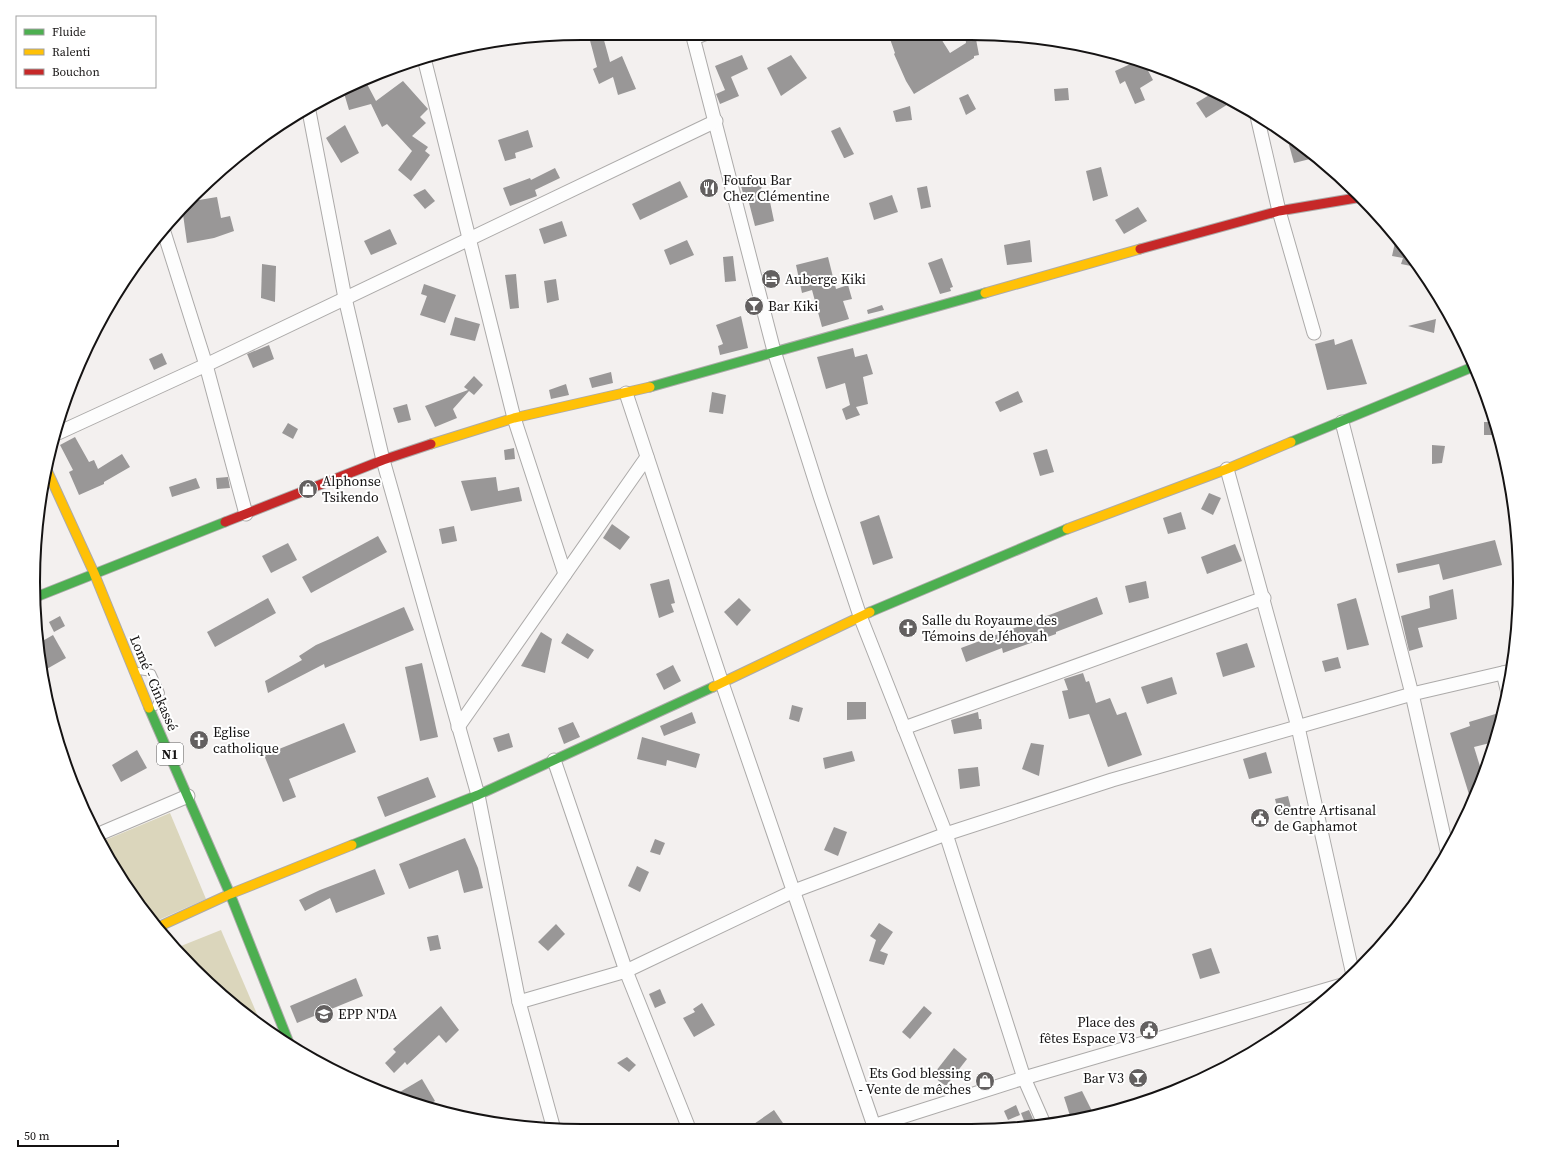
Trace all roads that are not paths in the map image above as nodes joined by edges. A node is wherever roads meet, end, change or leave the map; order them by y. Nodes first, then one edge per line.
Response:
1 (694, 40) edge
2 (425, 63) edge
3 (310, 114) edge
4 (716, 121) junction
5 (1258, 122) edge
6 (1353, 198) edge
7 (1279, 211) junction
8 (165, 236) edge
9 (469, 239) junction
10 (345, 298) junction
11 (1314, 333) dead end
12 (774, 351) junction
13 (206, 365) junction
14 (1469, 369) edge
15 (626, 393) junction
16 (514, 418) junction
17 (1342, 422) junction
18 (61, 431) edge
19 (647, 457) junction
20 (383, 460) junction
21 (1227, 468) junction
22 (50, 477) edge
23 (246, 514) junction
24 (94, 573) junction
25 (565, 574) junction
26 (40, 595) edge
27 (1264, 598) junction
28 (860, 616) junction
29 (133, 670) junction
30 (1505, 672) edge
31 (722, 683) junction
32 (1412, 694) junction
33 (152, 714) junction
34 (458, 727) junction
35 (1298, 727) junction
36 (904, 728) junction
37 (554, 760) junction
38 (478, 795) junction
39 (188, 796) junction
40 (102, 833) edge
41 (946, 834) junction
42 (1445, 843) edge
43 (794, 891) junction
44 (230, 894) junction
45 (163, 925) edge
46 (1351, 967) edge
47 (626, 971) junction
48 (1329, 988) edge
49 (519, 1002) junction
50 (286, 1036) edge
51 (1024, 1078) junction
52 (1042, 1119) edge
53 (552, 1123) edge
54 (687, 1124) edge
55 (873, 1124) edge
56 (880, 1124) edge

1 - 4 street
2 - 9 street
3 - 10 street
4 - 9 street
4 - 12 street
5 - 7 street
6 - 7 main road
7 - 11 street
7 - 12 main road
8 - 13 street
9 - 10 street
9 - 16 street
10 - 13 street
10 - 20 street
12 - 15 main road
12 - 28 street
13 - 18 street
13 - 23 street
14 - 17 main road
15 - 16 main road
15 - 19 street
16 - 20 main road
16 - 25 street
17 - 21 main road
17 - 32 street
19 - 25 street
19 - 31 street
20 - 23 main road
20 - 34 street
21 - 27 street
21 - 28 main road
22 - 24 main road, Lomé - Cinkassé / N1
23 - 24 main road
24 - 26 main road
24 - 29 main road, Lomé - Cinkassé / N1
25 - 34 street
27 - 35 street
27 - 36 street
28 - 31 main road
28 - 36 street
29 - 33 main road, Lomé - Cinkassé / N1
29 - 33 lane
30 - 32 street
31 - 37 main road
31 - 43 street
32 - 35 street
32 - 42 street
33 - 39 main road, Lomé - Cinkassé / N1
34 - 38 street
35 - 41 street
35 - 46 street
36 - 41 street
37 - 38 main road
37 - 47 street
38 - 44 main road
38 - 49 street
39 - 40 street
39 - 44 main road, Lomé - Cinkassé / N1
41 - 43 street
41 - 51 street
43 - 47 street
43 - 55 street
44 - 45 main road
44 - 50 main road, Lomé - Cinkassé / N1
47 - 49 street
47 - 54 street
48 - 51 street
49 - 53 street
51 - 52 street
51 - 56 street

